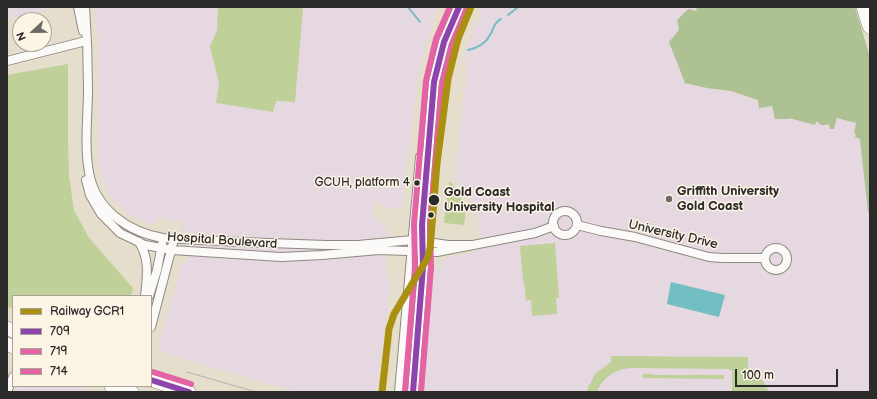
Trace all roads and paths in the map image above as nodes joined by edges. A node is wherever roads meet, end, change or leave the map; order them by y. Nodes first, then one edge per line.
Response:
1 (78, 7) edge
2 (85, 7) edge
3 (452, 7) edge
4 (459, 7) edge
5 (864, 7) edge
6 (870, 26) edge
7 (86, 41) junction
8 (7, 61) edge
9 (87, 148) junction
10 (577, 225) junction
11 (554, 226) junction
12 (163, 238) junction
13 (174, 239) junction
14 (418, 240) junction
15 (139, 242) junction
16 (272, 243) junction
17 (281, 244) junction
18 (472, 244) junction
19 (161, 248) junction
20 (172, 250) junction
21 (418, 251) junction
22 (272, 256) junction
23 (281, 257) junction
24 (765, 258) dead end
25 (145, 295) edge
26 (149, 295) edge
27 (152, 323) edge
28 (12, 380) edge
29 (152, 380) edge
30 (7, 392) edge
31 (189, 392) edge
32 (400, 392) edge
33 (412, 392) edge

1 - 7 street
2 - 7 street
3 - 14 street
4 - 14 street
5 - 6 highway
7 - 8 street
7 - 9 street, Hospital Boulevard
9 - 12 street, Hospital Boulevard
9 - 15 street, Hospital Boulevard
10 - 11 street
10 - 11 street
10 - 24 street, University Drive
11 - 18 street
12 - 13 street, Hospital Boulevard
12 - 19 street
13 - 16 street, Hospital Boulevard
13 - 20 street
14 - 17 street, Hospital Boulevard
14 - 18 street
14 - 21 street
15 - 19 street, Hospital Boulevard
15 - 25 street
16 - 17 street, Hospital Boulevard
16 - 22 street
17 - 23 street
18 - 21 street
19 - 20 street, Hospital Boulevard
19 - 26 street
20 - 22 street, Hospital Boulevard
20 - 27 street
21 - 23 street, Hospital Boulevard
21 - 32 street
21 - 33 street
22 - 23 street, Hospital Boulevard
28 - 30 street
29 - 31 main road

